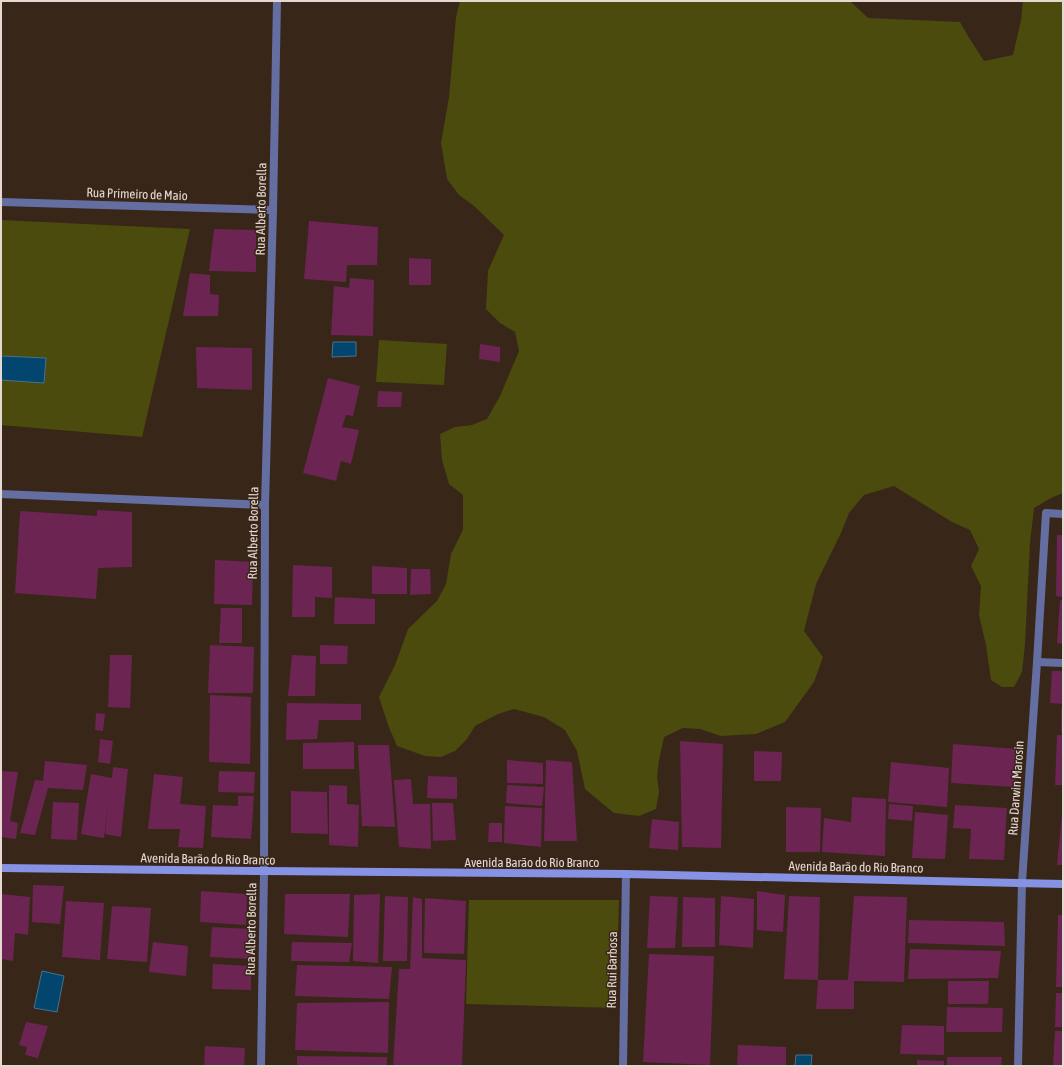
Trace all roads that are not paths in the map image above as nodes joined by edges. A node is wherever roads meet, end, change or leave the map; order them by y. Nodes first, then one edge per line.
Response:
1 (277, 1) edge
2 (1, 202) edge
3 (273, 210) junction
4 (1, 494) edge
5 (265, 505) junction
6 (1063, 514) edge
7 (1037, 662) junction
8 (1063, 663) edge
9 (1, 868) edge
10 (264, 872) junction
11 (626, 874) junction
12 (1022, 882) junction
13 (1063, 884) edge
14 (261, 1066) edge
15 (623, 1066) edge
16 (1018, 1066) edge

1 - 3 street, Rua Alberto Borella
2 - 3 street, Rua Primeiro de Maio
3 - 5 street, Rua Alberto Borella
4 - 5 street
5 - 10 street, Rua Alberto Borella
6 - 7 street, Rua Darwin Marosin
7 - 8 street
7 - 12 street, Rua Darwin Marosin
9 - 10 main road, Avenida Barão do Rio Branco
10 - 11 main road, Avenida Barão do Rio Branco
10 - 14 street, Rua Alberto Borella
11 - 12 main road, Avenida Barão do Rio Branco
11 - 15 street, Rua Rui Barbosa
12 - 13 main road, Avenida Barão do Rio Branco
12 - 16 street, Rua Darwin Marosin

